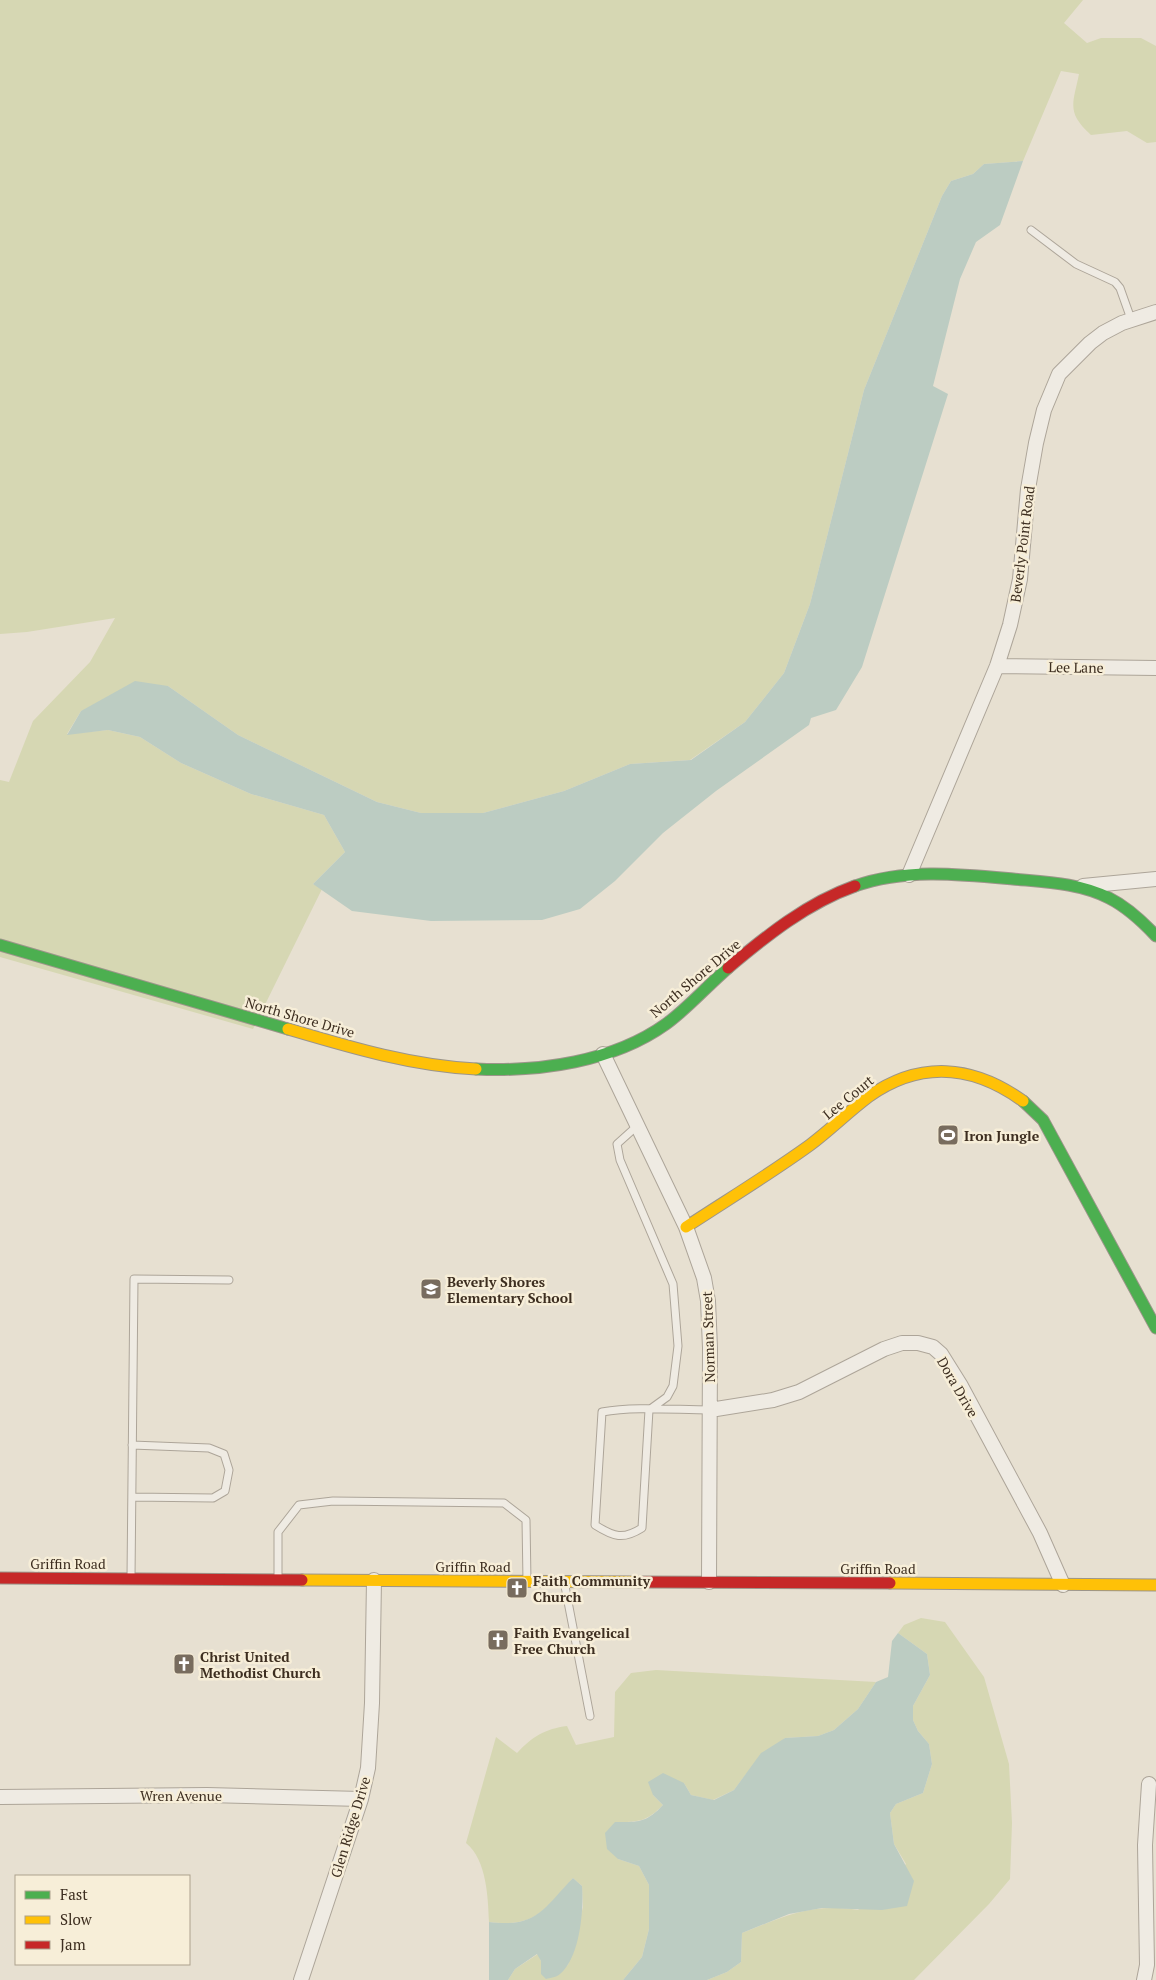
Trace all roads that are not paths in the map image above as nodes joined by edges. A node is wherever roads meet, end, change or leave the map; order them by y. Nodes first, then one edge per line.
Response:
1 (1031, 230) dead end
2 (1156, 312) edge
3 (1131, 319) junction
4 (997, 666) junction
5 (1156, 668) edge
6 (909, 875) junction
7 (1156, 879) edge
8 (1077, 887) junction
9 (1156, 936) edge
10 (0, 945) edge
11 (603, 1054) junction
12 (637, 1126) junction
13 (686, 1227) junction
14 (229, 1280) dead end
15 (1156, 1328) edge
16 (649, 1410) junction
17 (710, 1410) junction
18 (132, 1445) junction
19 (132, 1497) junction
20 (0, 1578) edge
21 (131, 1578) junction
22 (278, 1579) junction
23 (374, 1580) junction
24 (527, 1581) junction
25 (564, 1581) junction
26 (709, 1582) junction
27 (1063, 1585) junction
28 (1156, 1585) edge
29 (590, 1716) dead end
30 (1149, 1784) dead end
31 (0, 1797) edge
32 (361, 1800) junction
33 (301, 1980) edge
34 (1144, 1980) edge

1 - 3 lane
2 - 3 street, Beverly Point Road
3 - 4 street, Beverly Point Road
4 - 5 street, Lee Lane
4 - 6 street, Beverly Point Road
6 - 8 street, North Shore Drive
6 - 11 street, North Shore Drive
7 - 8 street
8 - 9 street, North Shore Drive
10 - 11 street, North Shore Drive
11 - 12 street, Norman Street
12 - 13 street, Norman Street
12 - 16 lane
13 - 15 street, Lee Court
13 - 17 street, Norman Street
14 - 18 lane
16 - 16 lane
16 - 17 lane
17 - 26 street, Norman Street
17 - 27 street, Dora Drive
18 - 19 lane
18 - 19 lane
19 - 21 lane
20 - 21 street, Griffin Road
21 - 22 street, Griffin Road
22 - 23 street, Griffin Road
22 - 24 lane
23 - 24 street, Griffin Road
23 - 32 street, Glen Ridge Drive
24 - 25 street, Griffin Road
25 - 26 street, Griffin Road
25 - 29 lane
26 - 27 street, Griffin Road
27 - 28 street, Griffin Road
30 - 34 street
31 - 32 street, Wren Avenue
32 - 33 street, Glen Ridge Drive

